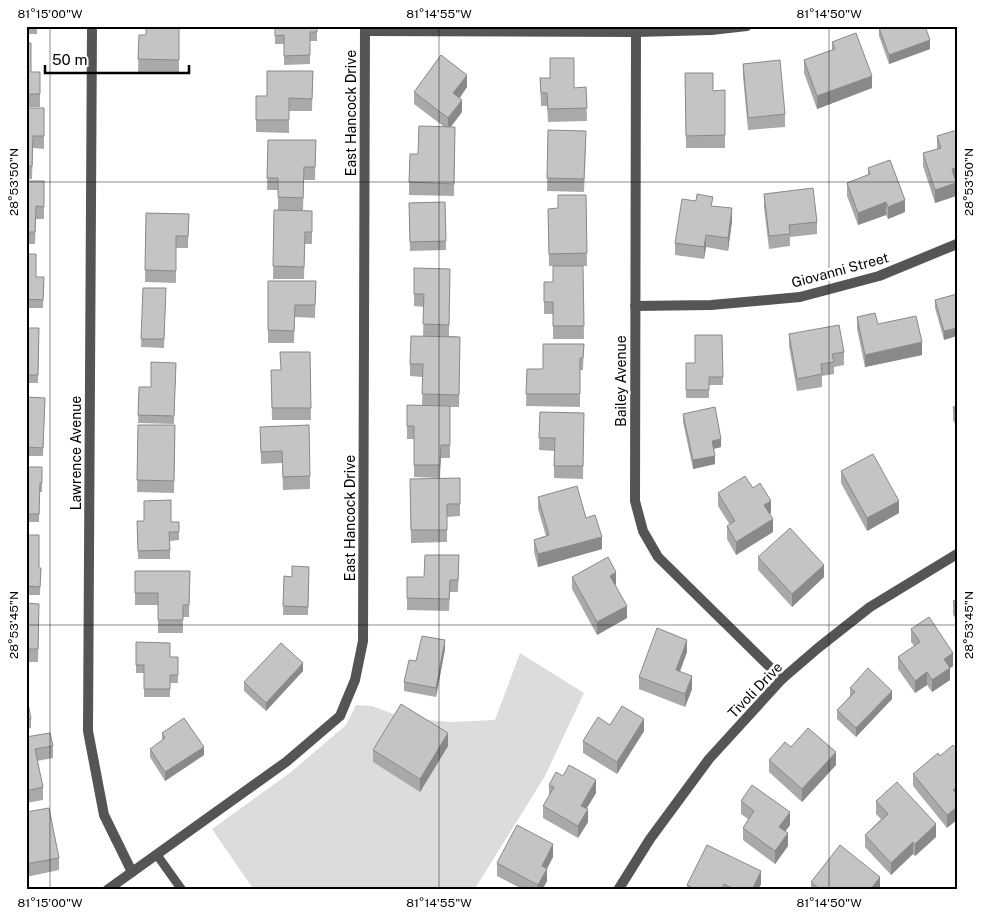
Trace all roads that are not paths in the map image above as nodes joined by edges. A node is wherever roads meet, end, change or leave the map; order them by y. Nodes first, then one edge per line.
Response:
1 (92, 26) edge
2 (747, 26) edge
3 (365, 29) edge
4 (636, 29) edge
5 (957, 244) edge
6 (635, 306) junction
7 (957, 554) edge
8 (782, 679) junction
9 (156, 855) junction
10 (132, 872) junction
11 (107, 890) edge
12 (182, 890) edge
13 (618, 890) edge

1 - 10 street, Lawrence Avenue
2 - 4 street
3 - 4 street
3 - 9 street, East Hancock Drive
4 - 6 street, Bailey Avenue
5 - 6 street, Giovanni Street
6 - 8 street, Bailey Avenue
7 - 8 street, Tivoli Drive
8 - 13 street, Tivoli Drive
9 - 10 street, East Hancock Drive
9 - 12 lane
10 - 11 street, East Hancock Drive

